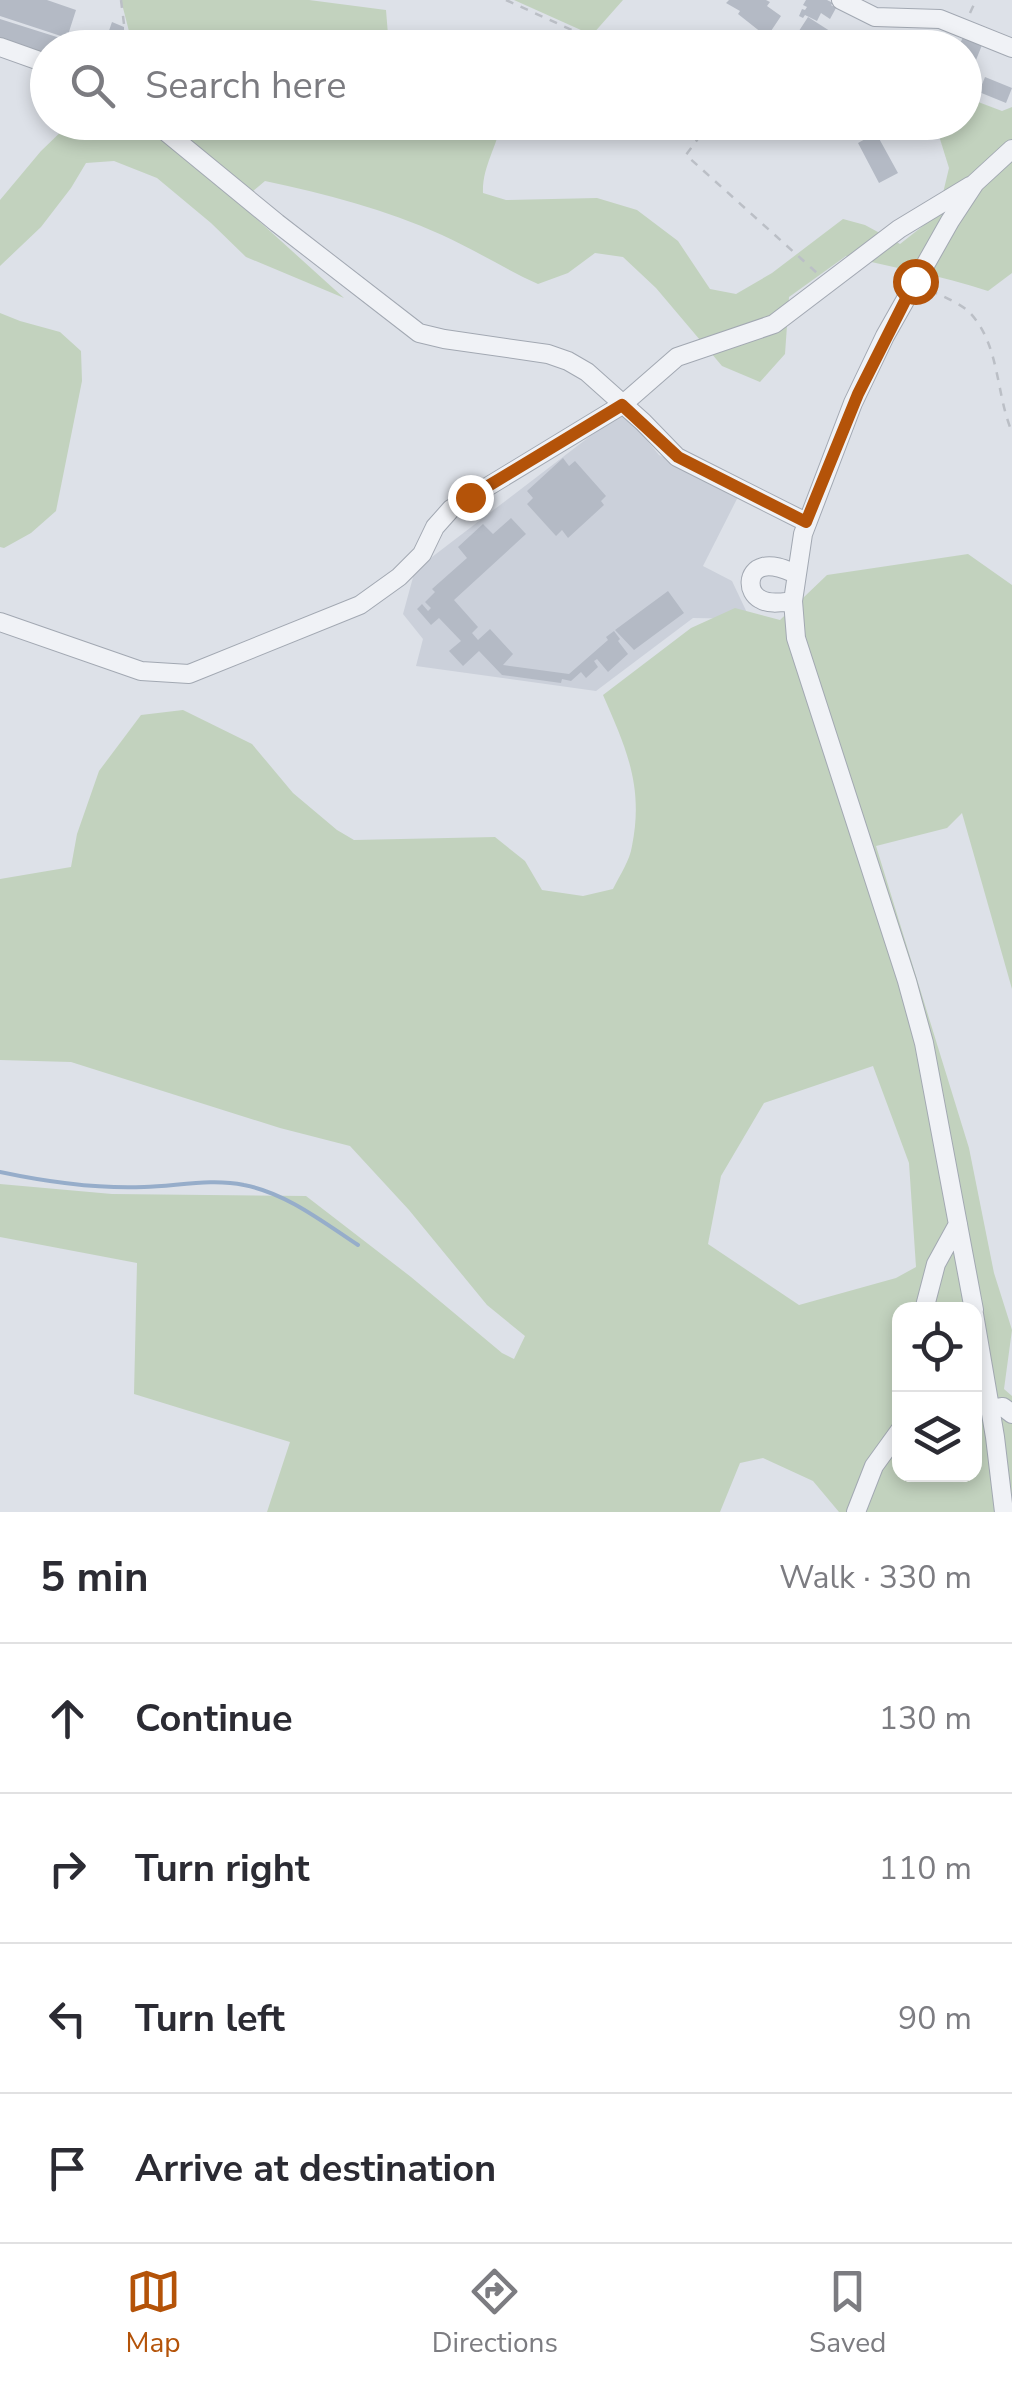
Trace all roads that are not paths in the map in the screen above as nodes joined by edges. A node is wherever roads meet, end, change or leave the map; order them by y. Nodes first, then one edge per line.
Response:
1 (841, 0) edge
2 (966, 30) edge
3 (982, 36) edge
4 (0, 47) edge
5 (1012, 48) edge
6 (30, 58) edge
7 (176, 140) edge
8 (1012, 149) edge
9 (975, 183) junction
10 (622, 405) junction
11 (806, 522) junction
12 (796, 574) junction
13 (793, 601) junction
14 (0, 622) edge
15 (958, 1224) junction
16 (926, 1302) edge
17 (972, 1302) edge
18 (982, 1360) edge
19 (990, 1409) junction
20 (1012, 1414) edge
21 (892, 1441) edge
22 (856, 1512) edge
23 (1004, 1512) edge

1 - 2 street
3 - 5 street
4 - 6 street
7 - 10 street
8 - 9 street
9 - 10 street
9 - 11 street
10 - 11 street
10 - 14 street
11 - 12 street
12 - 13 street
12 - 13 street
13 - 15 street
15 - 16 street
15 - 17 street
18 - 19 street
19 - 20 street
19 - 23 street
21 - 22 street

